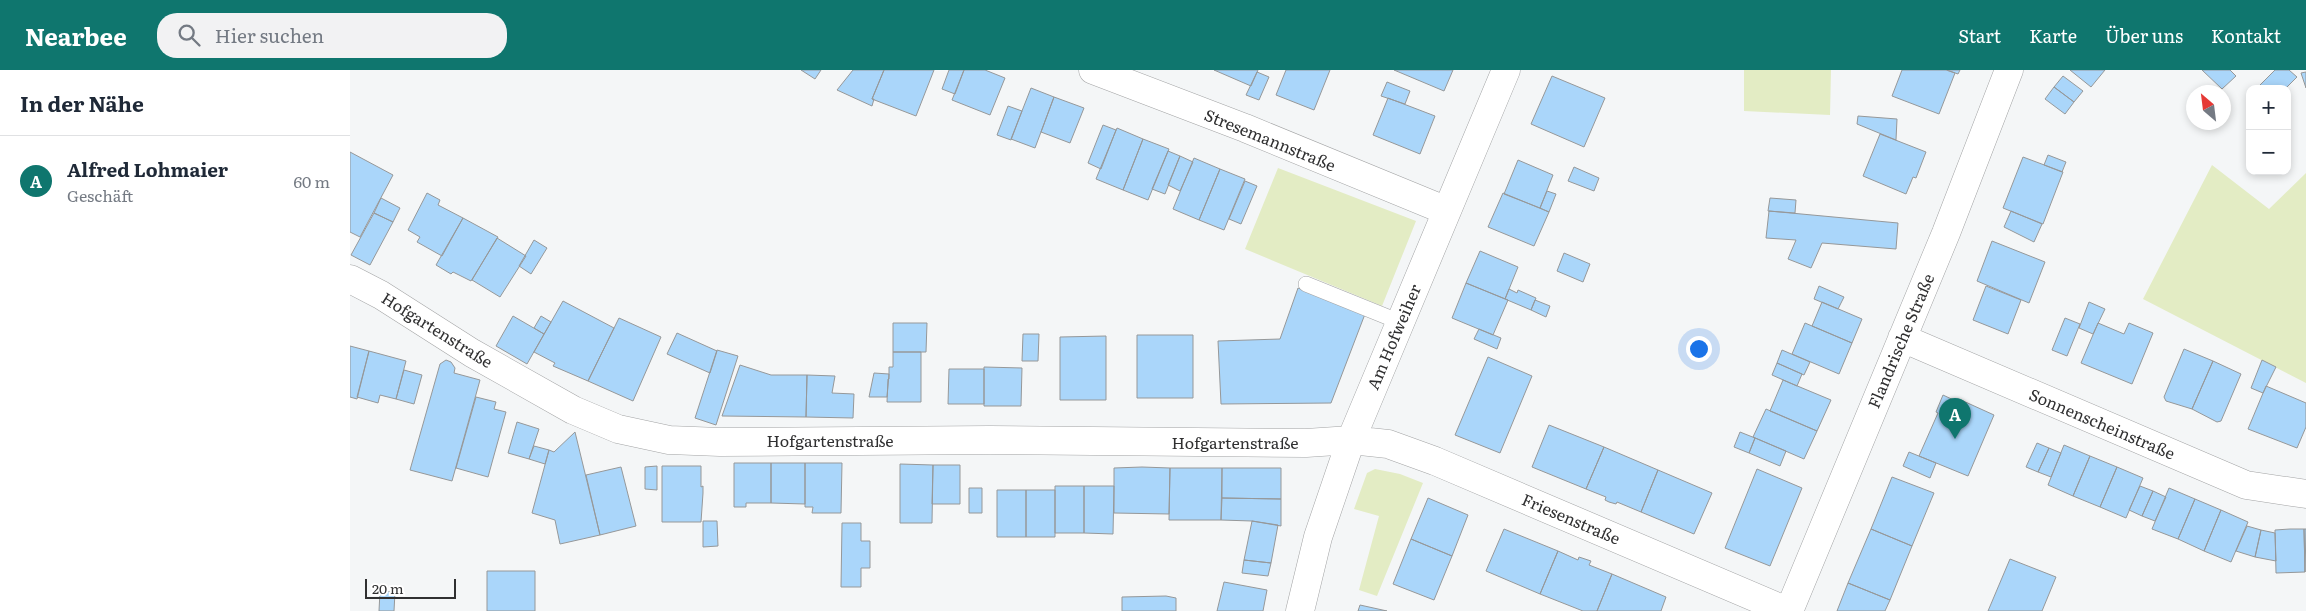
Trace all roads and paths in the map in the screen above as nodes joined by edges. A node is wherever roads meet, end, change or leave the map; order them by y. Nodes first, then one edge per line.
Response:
1 (1093, 70) edge
2 (1506, 70) edge
3 (2009, 70) edge
4 (1447, 211) junction
5 (350, 279) edge
6 (1306, 284) dead end
7 (1400, 322) junction
8 (1902, 338) junction
9 (1351, 440) junction
10 (2306, 494) edge
11 (1300, 611) edge
12 (1788, 611) edge

1 - 4 street, Stresemannstraße
2 - 4 street, Am Hofweiher
3 - 8 street, Flandrische Straße
4 - 7 street, Am Hofweiher
5 - 9 street, Hofgartenstraße
6 - 7 lane
7 - 9 street, Am Hofweiher
8 - 10 street, Sonnenscheinstraße
8 - 12 street, Flandrische Straße
9 - 11 street, Am Hofweiher
9 - 12 street, Friesenstraße

